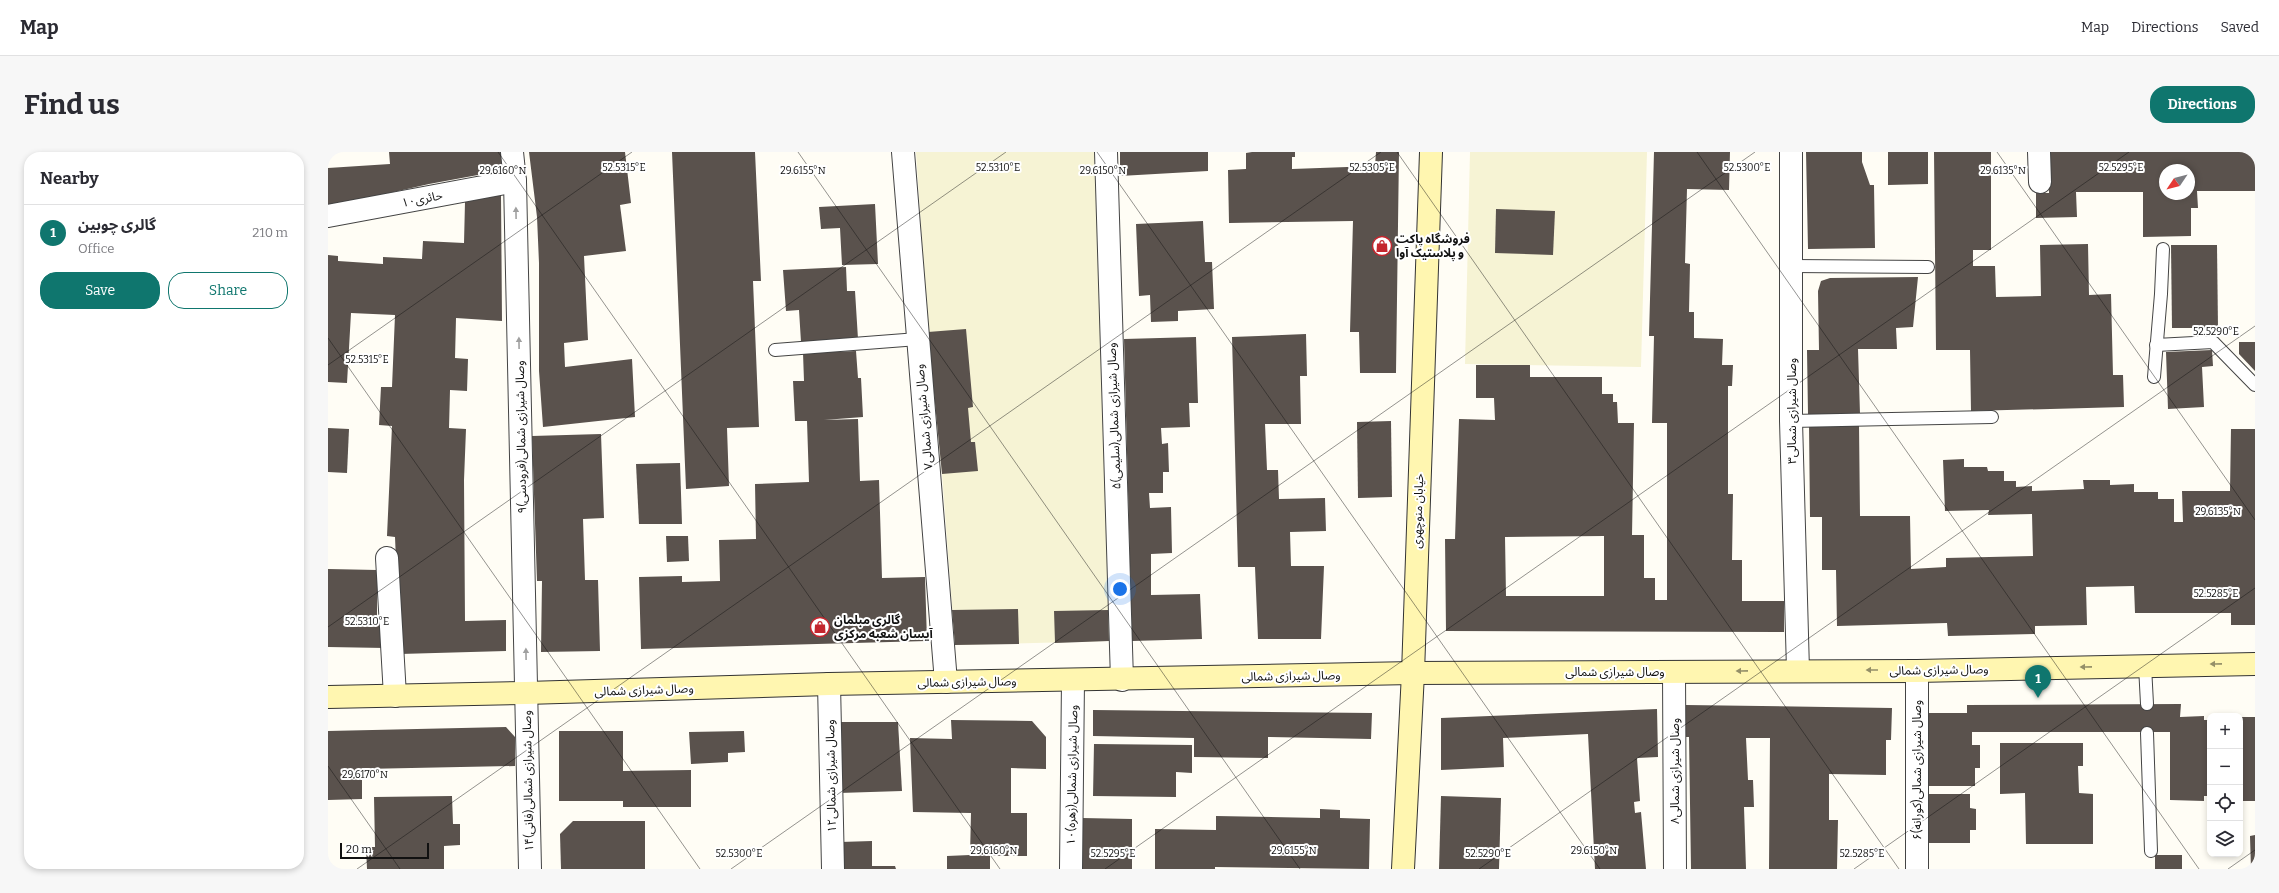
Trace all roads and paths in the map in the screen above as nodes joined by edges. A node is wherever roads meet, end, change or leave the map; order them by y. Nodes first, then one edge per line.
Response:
1 (512, 152) edge
2 (903, 152) edge
3 (1106, 152) edge
4 (1431, 152) edge
5 (1791, 152) edge
6 (2039, 152) edge
7 (515, 181) junction
8 (2040, 182) dead end
9 (328, 216) edge
10 (2163, 248) dead end
11 (1792, 266) junction
12 (1928, 266) dead end
13 (918, 339) junction
14 (2156, 345) junction
15 (775, 350) dead end
16 (2154, 377) dead end
17 (2255, 385) edge
18 (1992, 417) dead end
19 (1791, 421) junction
20 (387, 558) dead end
21 (2255, 664) edge
22 (2145, 666) junction
23 (1798, 670) junction
24 (1917, 670) junction
25 (1674, 672) junction
26 (1413, 673) junction
27 (1073, 680) junction
28 (1122, 680) junction
29 (946, 682) junction
30 (828, 684) junction
31 (526, 694) junction
32 (394, 696) junction
33 (328, 697) edge
34 (2146, 704) dead end
35 (2147, 733) dead end
36 (2150, 852) dead end
37 (530, 869) edge
38 (832, 869) edge
39 (1071, 869) edge
40 (1403, 869) edge
41 (1676, 869) edge
42 (1917, 869) edge

1 - 7 street, ۹وصال شیرازی شمالی(فرودسی)
2 - 13 street, وصال شیرازی شمالی۷
3 - 28 street, ۵وصال شیرازی شمالی(سلیمی)
4 - 26 main road, خیابان منوچهری
5 - 11 street, وصال شیرازی شمالی۳
6 - 8 street
7 - 9 street, حائری۱۰
31 -> 7 street, ۹وصال شیرازی شمالی(فرودسی)
10 - 14 lane
11 - 12 lane
11 - 19 street, وصال شیرازی شمالی۳
13 - 15 lane
13 - 29 street, وصال شیرازی شمالی۷
14 - 16 lane
14 - 17 lane
18 - 19 lane
19 - 23 street, وصال شیرازی شمالی۳
20 - 32 street
21 -> 22 main road, وصال شیرازی شمالی
22 -> 24 main road, وصال شیرازی شمالی
22 - 34 lane
24 -> 23 main road, وصال شیرازی شمالی
23 -> 25 main road, وصال شیرازی شمالی
24 - 42 street, ۶وصال شیرازی شمالی(کورانه)
25 - 26 main road, وصال شیرازی شمالی
25 - 41 street, وصال شیرازی شمالی۸
26 - 28 main road, وصال شیرازی شمالی
26 - 40 main road, خیابان منوچهری
27 - 28 main road, وصال شیرازی شمالی
27 - 29 main road, وصال شیرازی شمالی
27 - 39 street, ۱۰وصال شیرازی شمالی(زهره)
29 - 30 main road, وصال شیرازی شمالی
30 - 31 main road, وصال شیرازی شمالی
30 - 38 street, ۱۲وصال شیرازی شمالی
31 - 32 main road, وصال شیرازی شمالی
31 - 37 street, ۱۴وصال شیرازی شمالی(فانی)
32 - 33 main road, وصال شیرازی شمالی
35 - 36 lane

